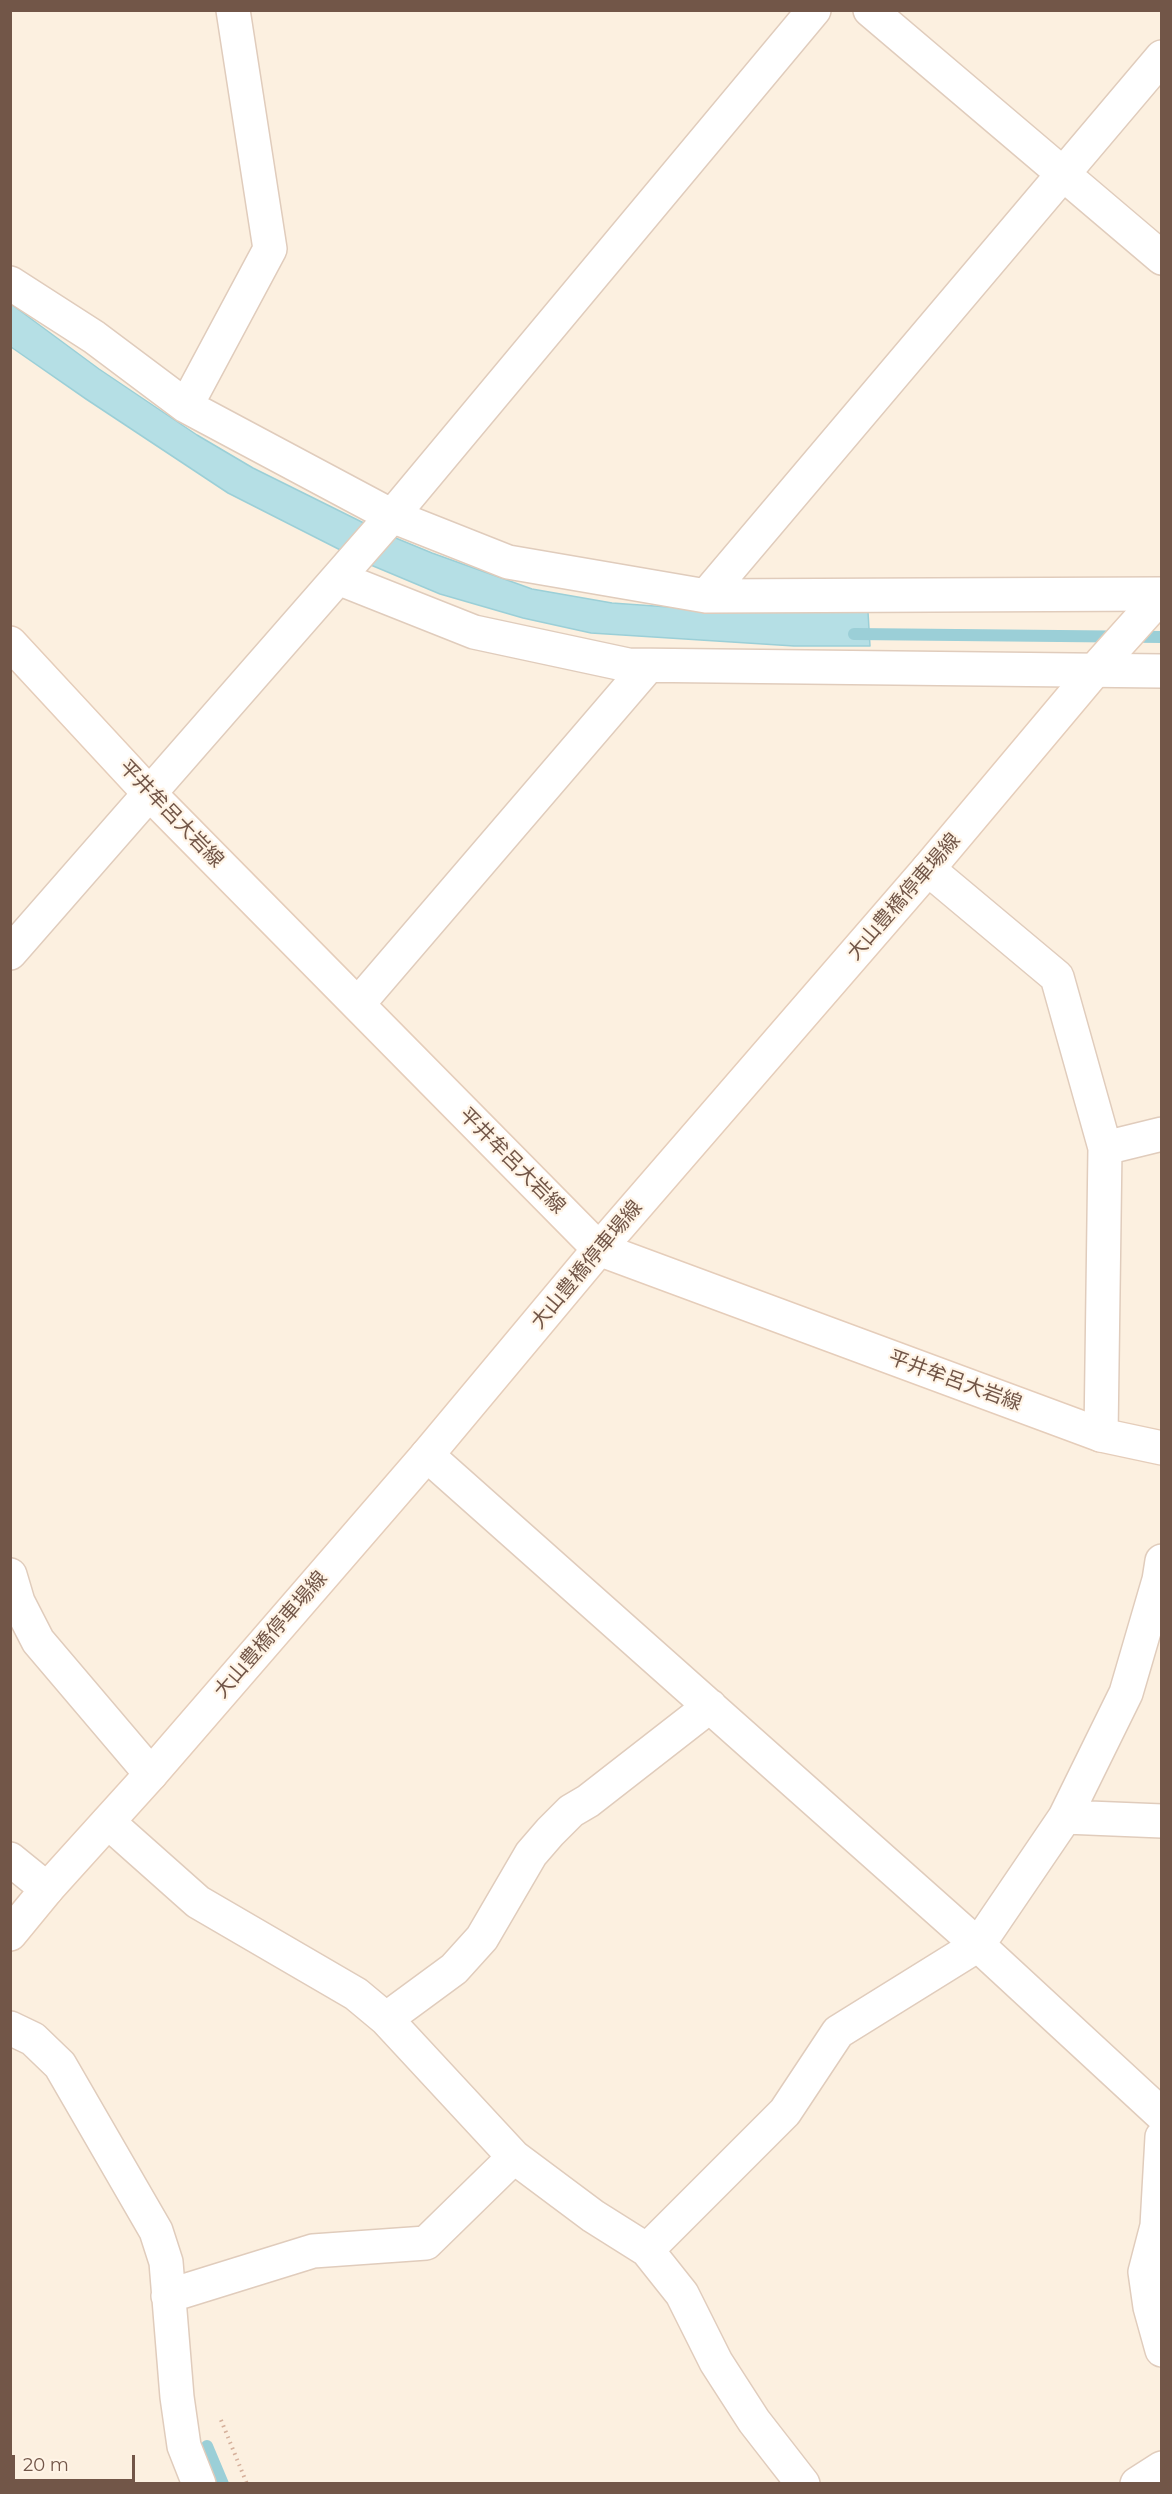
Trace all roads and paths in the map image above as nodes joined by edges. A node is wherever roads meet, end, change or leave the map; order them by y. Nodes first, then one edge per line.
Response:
1 (233, 10) edge
2 (814, 10) edge
3 (870, 10) edge
4 (1161, 57) edge
5 (1061, 174) junction
6 (1161, 258) edge
7 (10, 283) edge
8 (186, 406) junction
9 (392, 516) junction
10 (338, 578) junction
11 (706, 596) junction
12 (1157, 600) edge
13 (10, 643) edge
14 (648, 666) junction
15 (1098, 667) junction
16 (1161, 671) edge
17 (149, 793) junction
18 (928, 869) junction
19 (10, 953) edge
20 (358, 1004) junction
21 (1161, 1134) edge
22 (1105, 1148) junction
23 (599, 1249) junction
24 (1101, 1435) junction
25 (1161, 1448) edge
26 (427, 1455) junction
27 (1161, 1561) edge
28 (10, 1575) edge
29 (710, 1706) junction
30 (151, 1774) junction
31 (1065, 1818) junction
32 (1161, 1821) edge
33 (108, 1822) junction
34 (10, 1859) edge
35 (47, 1889) junction
36 (10, 1934) edge
37 (978, 1945) junction
38 (387, 2019) junction
39 (10, 2028) edge
40 (1161, 2115) edge
41 (1161, 2137) edge
42 (514, 2157) junction
43 (647, 2250) junction
44 (168, 2296) junction
45 (1161, 2350) edge
46 (1161, 2468) edge
47 (199, 2484) edge
48 (803, 2484) edge
49 (1137, 2484) edge

1 - 8 street
2 - 9 street
3 - 5 street
4 - 5 street
5 - 6 street
5 - 11 street
7 - 8 street
8 - 9 street
9 - 10 street
9 - 11 street
10 - 14 street
10 - 17 street
11 - 12 street
12 - 15 street, 大山豊橋停車場線
13 - 17 street, 平井牟呂大岩線
14 - 15 street
14 - 20 street
15 - 16 street
15 - 18 street, 大山豊橋停車場線
17 - 19 street
17 - 20 street, 平井牟呂大岩線
18 - 22 street
18 - 23 street, 大山豊橋停車場線
20 - 23 street, 平井牟呂大岩線
21 - 22 street
22 - 24 street
23 - 24 street, 平井牟呂大岩線
23 - 26 street, 大山豊橋停車場線
24 - 25 street, 平井牟呂大岩線
26 - 29 street
26 - 30 street, 大山豊橋停車場線
27 - 31 street
28 - 30 street
29 - 37 street
29 - 38 street
30 - 33 street, 大山豊橋停車場線
31 - 32 street
31 - 37 street
33 - 35 street, 大山豊橋停車場線
33 - 38 street
34 - 35 street
35 - 36 street, 大山豊橋停車場線
37 - 40 street
37 - 43 street
38 - 42 street
39 - 44 street
41 - 45 street
42 - 43 street
42 - 44 street
43 - 48 street
44 - 47 street
46 - 49 street

